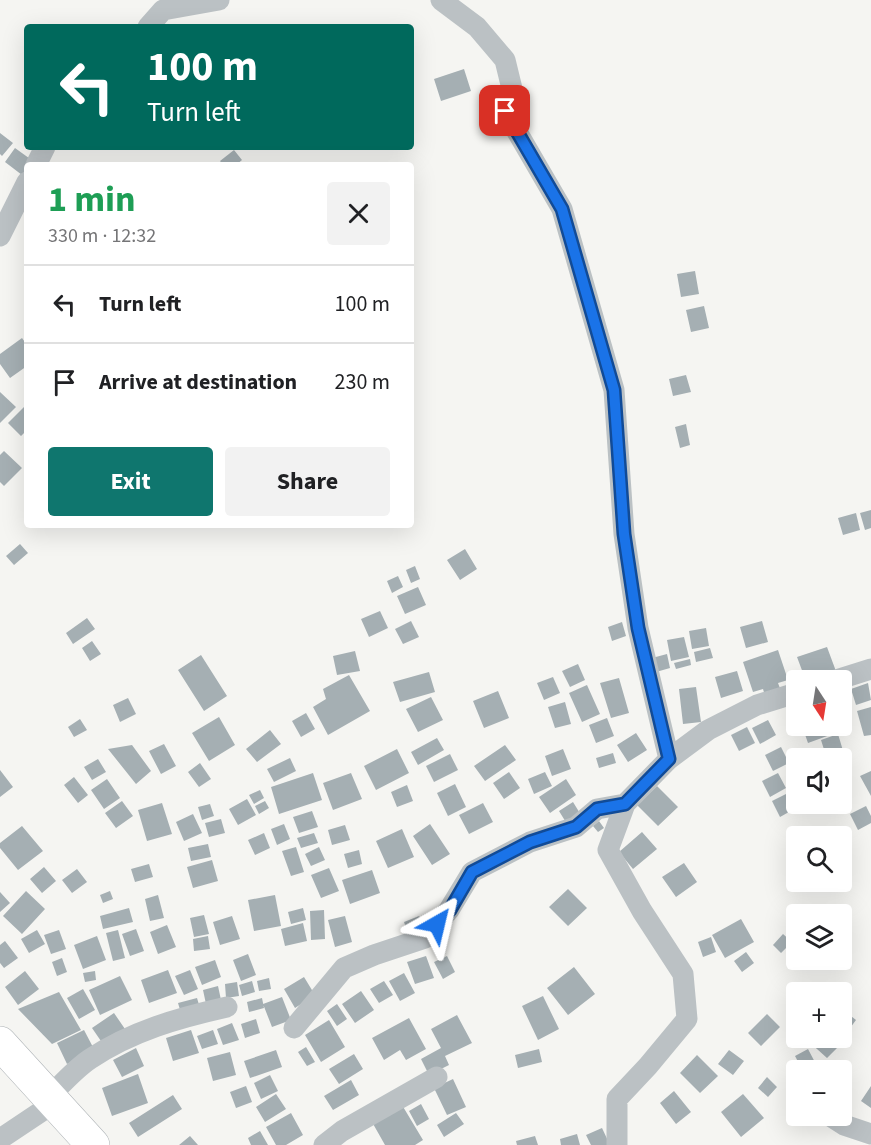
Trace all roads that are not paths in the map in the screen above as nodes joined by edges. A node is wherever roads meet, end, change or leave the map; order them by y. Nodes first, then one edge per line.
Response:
1 (219, 0) edge
2 (441, 0) edge
3 (151, 24) edge
4 (24, 188) edge
5 (0, 236) edge
6 (871, 669) edge
7 (852, 675) edge
8 (786, 696) edge
9 (669, 759) junction
10 (625, 804) junction
11 (227, 1007) dead end
12 (294, 1028) dead end
13 (0, 1043) edge
14 (437, 1077) dead end
15 (51, 1100) junction
16 (847, 1126) edge
17 (871, 1134) edge
18 (0, 1138) edge
19 (93, 1145) edge
20 (324, 1145) edge
21 (617, 1145) edge

1 - 3 street
2 - 9 street
4 - 5 street
6 - 7 street
8 - 9 street
9 - 10 street
10 - 12 street
10 - 21 street
11 - 15 street
13 - 15 highway
14 - 20 street
15 - 18 street
15 - 19 highway
16 - 17 street

